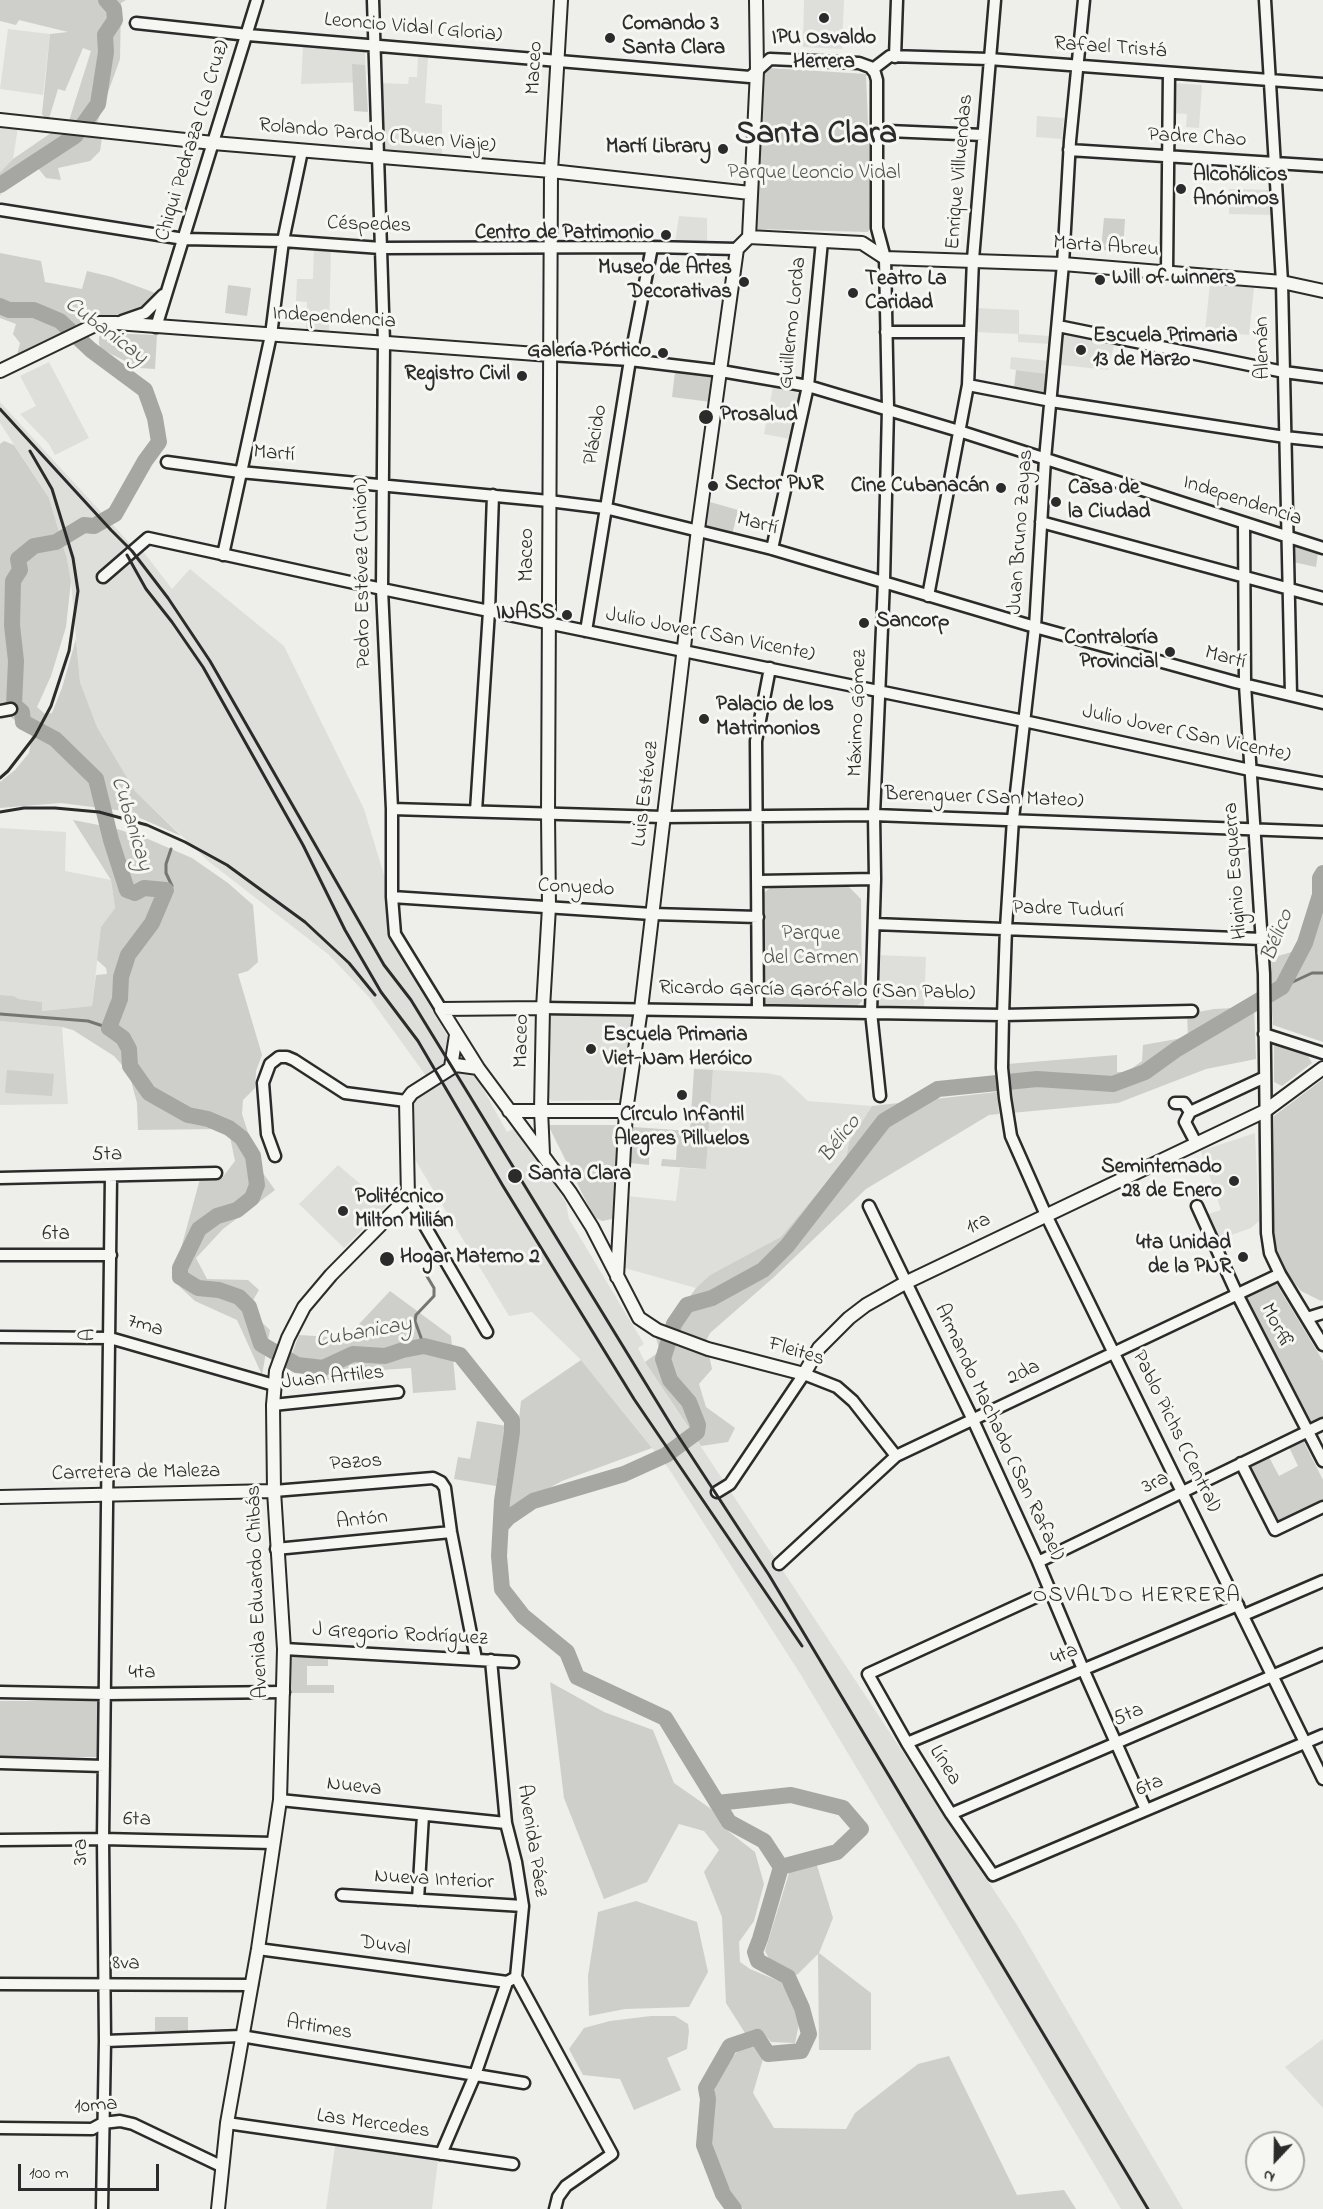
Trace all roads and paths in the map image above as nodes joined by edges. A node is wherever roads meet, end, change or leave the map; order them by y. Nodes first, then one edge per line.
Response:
1 (257, 0) edge
2 (373, 0) edge
3 (561, 0) edge
4 (756, 0) edge
5 (897, 0) edge
6 (994, 0) edge
7 (1084, 0) edge
8 (1265, 0) edge
9 (136, 23) dead end
10 (248, 35) junction
11 (375, 45) junction
12 (895, 57) junction
13 (989, 59) junction
14 (556, 60) junction
15 (1077, 67) junction
16 (873, 69) junction
17 (757, 71) junction
18 (1168, 73) junction
19 (1270, 80) junction
20 (1323, 84) edge
21 (0, 120) edge
22 (888, 131) dead end
23 (983, 135) junction
24 (213, 143) junction
25 (1069, 150) junction
26 (302, 151) junction
27 (378, 156) junction
28 (1166, 157) junction
29 (1276, 163) junction
30 (1323, 166) edge
31 (551, 171) junction
32 (750, 194) junction
33 (1, 210) edge
34 (878, 228) junction
35 (749, 237) junction
36 (184, 238) junction
37 (283, 241) junction
38 (822, 241) junction
39 (862, 243) junction
40 (652, 247) junction
41 (381, 248) junction
42 (550, 248) junction
43 (737, 249) junction
44 (885, 258) junction
45 (973, 259) junction
46 (1063, 264) junction
47 (1167, 272) junction
48 (1282, 282) junction
49 (1323, 291) edge
50 (165, 293) junction
51 (116, 323) junction
52 (1058, 326) junction
53 (156, 327) junction
54 (886, 332) junction
55 (969, 332) junction
56 (271, 335) junction
57 (384, 342) junction
58 (550, 355) junction
59 (630, 360) junction
60 (0, 371) edge
61 (721, 371) junction
62 (1284, 372) junction
63 (1323, 377) edge
64 (968, 385) junction
65 (808, 386) junction
66 (1051, 401) junction
67 (888, 408) junction
68 (959, 430) junction
69 (1285, 437) junction
70 (1323, 441) edge
71 (1045, 459) junction
72 (167, 462) dead end
73 (240, 472) junction
74 (381, 485) junction
75 (492, 495) junction
76 (549, 501) junction
77 (605, 508) junction
78 (1041, 522) junction
79 (1244, 523) junction
80 (698, 529) junction
81 (1287, 537) junction
82 (772, 549) junction
83 (1323, 549) edge
84 (223, 555) junction
85 (103, 577) dead end
86 (1243, 577) junction
87 (884, 581) junction
88 (1288, 589) junction
89 (382, 590) junction
90 (928, 596) junction
91 (1323, 598) edge
92 (489, 611) junction
93 (549, 624) junction
94 (1035, 627) junction
95 (586, 631) junction
96 (684, 651) junction
97 (770, 668) junction
98 (1245, 685) junction
99 (879, 691) junction
100 (1291, 695) junction
101 (1323, 703) edge
102 (1024, 721) junction
103 (1250, 770) junction
104 (1323, 783) edge
105 (392, 810) junction
106 (476, 811) junction
107 (548, 814) junction
108 (874, 815) junction
109 (757, 816) junction
110 (663, 817) junction
111 (1013, 819) junction
112 (1254, 829) junction
113 (1323, 832) edge
114 (875, 879) junction
115 (758, 881) junction
116 (392, 897) junction
117 (549, 907) junction
118 (652, 914) junction
119 (758, 916) junction
120 (874, 924) junction
121 (1006, 928) junction
122 (1262, 939) junction
123 (543, 1008) junction
124 (441, 1009) junction
125 (641, 1009) junction
126 (758, 1011) junction
127 (1192, 1011) dead end
128 (871, 1012) junction
129 (1003, 1015) junction
130 (1264, 1034) junction
131 (456, 1035) junction
132 (1323, 1053) edge
133 (451, 1067) junction
134 (478, 1068) junction
135 (1323, 1068) edge
136 (1265, 1077) junction
137 (880, 1096) dead end
138 (1005, 1098) joint
139 (406, 1101) junction
140 (1175, 1103) dead end
141 (541, 1110) junction
142 (509, 1111) junction
143 (626, 1111) junction
144 (1265, 1111) junction
145 (1190, 1112) junction
146 (1196, 1143) junction
147 (543, 1154) junction
148 (275, 1156) dead end
149 (216, 1173) dead end
150 (111, 1176) junction
151 (0, 1178) edge
152 (408, 1197) junction
153 (869, 1206) dead end
154 (1197, 1206) dead end
155 (1046, 1215) junction
156 (619, 1223) junction
157 (592, 1227) junction
158 (0, 1255) edge
159 (111, 1256) junction
160 (1280, 1274) junction
161 (617, 1279) junction
162 (905, 1283) junction
163 (1237, 1294) junction
164 (1323, 1313) edge
165 (1307, 1318) junction
166 (487, 1332) dead end
167 (0, 1337) edge
168 (110, 1338) junction
169 (1323, 1345) edge
170 (1114, 1352) junction
171 (804, 1374) junction
172 (274, 1385) junction
173 (398, 1392) dead end
174 (273, 1406) junction
175 (973, 1420) junction
176 (1323, 1424) edge
177 (1307, 1432) junction
178 (896, 1456) junction
179 (1323, 1461) edge
180 (1241, 1464) junction
181 (274, 1491) junction
182 (717, 1492) dead end
183 (1183, 1493) junction
184 (107, 1495) junction
185 (0, 1497) edge
186 (1323, 1507) edge
187 (451, 1532) junction
188 (276, 1548) junction
189 (1038, 1562) junction
190 (779, 1564) dead end
191 (1323, 1581) edge
192 (1049, 1591) junction
193 (1238, 1605) junction
194 (1244, 1615) junction
195 (284, 1649) junction
196 (1323, 1654) edge
197 (477, 1659) junction
198 (491, 1660) junction
199 (513, 1662) dead end
200 (1083, 1670) junction
201 (1271, 1676) junction
202 (0, 1692) edge
203 (284, 1692) junction
204 (106, 1694) junction
205 (1323, 1735) edge
206 (1305, 1742) junction
207 (907, 1743) junction
208 (1117, 1743) junction
209 (0, 1763) edge
210 (105, 1766) junction
211 (1323, 1779) edge
212 (280, 1800) junction
213 (1146, 1810) junction
214 (951, 1814) junction
215 (423, 1815) junction
216 (506, 1824) junction
217 (103, 1839) junction
218 (0, 1840) edge
219 (273, 1843) junction
220 (993, 1875) joint
221 (342, 1895) dead end
222 (418, 1900) junction
223 (523, 1905) junction
224 (258, 1949) junction
225 (512, 1980) junction
226 (0, 1983) edge
227 (104, 1984) junction
228 (252, 1985) junction
229 (242, 2036) junction
230 (105, 2041) junction
231 (475, 2075) junction
232 (524, 2083) dead end
233 (103, 2123) junction
234 (227, 2123) junction
235 (0, 2128) edge
236 (441, 2154) junction
237 (513, 2164) dead end
238 (221, 2166) junction
239 (102, 2209) edge
240 (218, 2209) edge
241 (555, 2209) edge

1 - 10 street, Chiqui Pedraza (La Cruz)
2 - 11 street, Pedro Estévez (Unión)
3 - 14 main road, Maceo
4 - 17 main road
5 - 12 street
6 - 13 street, Enrique Villuendas
7 - 15 street, Juan Bruno Zayas
8 - 19 street, Alemán
9 - 10 street, Leoncio Vidal (Gloria)
10 - 11 street, Leoncio Vidal (Gloria)
10 - 24 street, Chiqui Pedraza (La Cruz)
11 - 14 street, Leoncio Vidal (Gloria)
11 - 27 street, Pedro Estévez (Unión)
12 - 13 street, Rafael Tristá
12 - 16 street
13 - 15 street, Rafael Tristá
13 - 23 street, Enrique Villuendas
14 - 17 street, Leoncio Vidal (Gloria)
14 - 31 main road, Maceo
15 - 18 street, Rafael Tristá
15 - 25 street, Juan Bruno Zayas
16 - 17 street, Leoncio Vidal (Gloria)
16 - 34 street, Máximo Gómez
17 - 32 main road
18 - 19 street, Rafael Tristá
18 - 28 street
19 - 20 street, Rafael Tristá
19 - 29 street, Alemán
21 - 24 main road, Rolando Pardo (Buen Viaje)
22 - 23 street
23 - 45 street, Enrique Villuendas
24 - 26 main road, Rolando Pardo (Buen Viaje)
24 - 36 street, Chiqui Pedraza (La Cruz)
25 - 28 street, Padre Chao
25 - 46 street, Juan Bruno Zayas
26 - 27 main road, Rolando Pardo (Buen Viaje)
26 - 37 street
27 - 31 main road, Rolando Pardo (Buen Viaje)
27 - 41 street, Pedro Estévez (Unión)
28 - 29 street, Padre Chao
28 - 47 street
29 - 30 street, Padre Chao
29 - 48 street, Alemán
31 - 32 main road, Rolando Pardo (Buen Viaje)
31 - 42 main road, Maceo
32 - 35 main road
33 - 36 street, Céspedes
34 - 39 street
34 - 44 street, Máximo Gómez
35 - 38 main road
35 - 43 main road
36 - 37 street, Céspedes
36 - 50 street, Chiqui Pedraza (La Cruz)
37 - 41 street, Céspedes
37 - 56 street
38 - 39 main road
38 - 65 street, Guillermo Lorda
39 - 44 main road
40 - 42 street, Céspedes
40 - 43 street, Céspedes
40 - 59 street, Plácido
41 - 42 street, Céspedes
41 - 57 street, Pedro Estévez (Unión)
42 - 58 main road, Maceo
43 - 61 main road, Luis Estévez
44 - 45 main road, Marta Abreu
44 - 54 street, Máximo Gómez
45 - 46 main road, Marta Abreu
45 - 55 street, Enrique Villuendas
46 - 47 main road, Marta Abreu
46 - 52 street, Juan Bruno Zayas
47 - 48 main road, Marta Abreu
48 - 49 main road, Marta Abreu
48 - 62 street, Alemán
50 - 51 street, Chiqui Pedraza (La Cruz)
50 - 53 street, Chiqui Pedraza (La Cruz)
51 - 53 main road, Independencia
51 - 60 main road, Independencia
52 - 62 street
52 - 66 street, Juan Bruno Zayas
53 - 56 main road, Independencia
54 - 55 street
54 - 67 street, Máximo Gómez
55 - 64 street, Enrique Villuendas
56 - 57 main road, Independencia
56 - 73 street
57 - 58 main road, Independencia
57 - 74 street, Pedro Estévez (Unión)
58 - 59 street, Independencia
58 - 76 main road, Maceo
59 - 61 street, Independencia
59 - 77 street, Plácido
61 - 65 street, Independencia
61 - 80 main road, Luis Estévez
62 - 63 street
62 - 69 street, Alemán
64 - 66 street
64 - 68 street, Enrique Villuendas
65 - 67 street, Independencia
65 - 82 street, Guillermo Lorda
66 - 69 street
66 - 71 street, Juan Bruno Zayas
67 - 68 street, Independencia
67 - 87 street, Máximo Gómez
68 - 71 street, Independencia
68 - 90 street, Enrique Villuendas
69 - 70 street
69 - 81 street, Alemán
71 - 78 street, Juan Bruno Zayas
71 - 79 street, Independencia
72 - 73 street, Martí
73 - 74 street, Martí
73 - 84 street
74 - 75 street, Martí
74 - 89 street, Pedro Estévez (Unión)
75 - 76 street, Martí
75 - 92 street
76 - 77 street, Martí
76 - 93 main road, Maceo
77 - 80 street, Martí
77 - 95 street, Plácido
78 - 86 street
78 - 94 street, Juan Bruno Zayas
79 - 81 street, Independencia
79 - 86 street, Higinio Esquerra
80 - 82 street, Martí
80 - 96 main road, Luis Estévez
81 - 83 street, Independencia
81 - 88 street, Alemán
82 - 87 street, Martí
84 - 85 street, Julio Jover (San Vicente)
84 - 89 street, Julio Jover (San Vicente)
86 - 88 street
86 - 98 street, Higinio Esquerra
87 - 90 street, Martí
87 - 99 street, Máximo Gómez
88 - 91 street
88 - 100 street, Alemán
89 - 92 street, Julio Jover (San Vicente)
89 - 105 street, Pedro Estévez (Unión)
90 - 94 street, Martí
92 - 93 street, Julio Jover (San Vicente)
92 - 106 street
93 - 95 street, Julio Jover (San Vicente)
93 - 107 main road, Maceo
94 - 98 street, Martí
94 - 102 street, Juan Bruno Zayas
95 - 96 street, Julio Jover (San Vicente)
96 - 97 street, Julio Jover (San Vicente)
96 - 110 main road, Luis Estévez
97 - 99 street, Julio Jover (San Vicente)
97 - 109 street
98 - 100 street, Martí
98 - 103 street, Higinio Esquerra
99 - 102 street, Julio Jover (San Vicente)
99 - 108 street, Máximo Gómez
100 - 101 street, Martí
102 - 103 street, Julio Jover (San Vicente)
102 - 111 street, Juan Bruno Zayas
103 - 104 street, Julio Jover (San Vicente)
103 - 112 street, Higinio Esquerra
105 - 106 street, Berenguer (San Mateo)
105 - 116 street, Pedro Estévez (Unión)
106 - 107 street, Berenguer (San Mateo)
107 - 110 street, Berenguer (San Mateo)
107 - 117 main road, Maceo
108 - 109 street, Berenguer (San Mateo)
108 - 111 street, Berenguer (San Mateo)
108 - 114 street, Máximo Gómez
109 - 110 street, Berenguer (San Mateo)
109 - 115 street
110 - 118 main road, Luis Estévez
111 - 112 street, Berenguer (San Mateo)
111 - 121 street, Juan Bruno Zayas
112 - 113 street, Berenguer (San Mateo)
112 - 122 street, Higinio Esquerra
114 - 115 street
114 - 120 street, Máximo Gómez
115 - 119 street
116 - 117 street, Conyedo
116 - 124 street, Pedro Estévez (Unión)
117 - 118 street, Conyedo
117 - 123 main road, Maceo
118 - 119 street, Conyedo
118 - 125 main road, Luis Estévez
119 - 126 street
120 - 121 street, Padre Tudurí
120 - 128 street, Máximo Gómez
121 - 122 street, Padre Tudurí
121 - 129 street, Juan Bruno Zayas
122 - 130 street, Higinio Esquerra
123 - 124 main road, Ricardo García Garófalo (San Pablo)
123 - 125 street, Ricardo García Garófalo (San Pablo)
123 - 141 main road, Maceo
124 - 131 main road, Pedro Estévez (Unión)
125 - 126 street, Ricardo García Garófalo (San Pablo)
125 - 143 main road, Luis Estévez
126 - 128 street, Ricardo García Garófalo (San Pablo)
127 - 129 street, Ricardo García Garófalo (San Pablo)
128 - 129 street, Ricardo García Garófalo (San Pablo)
128 - 137 street, Máximo Gómez
129 - 138 street, Juan Bruno Zayas
130 - 132 street
130 - 136 street, Higinio Esquerra
131 - 133 main road
131 - 134 main road, Pedro Estévez (Unión)
133 - 134 main road
133 - 139 main road
134 - 142 main road, Pedro Estévez (Unión)
135 - 144 main road, 1ra
136 - 144 street, Higinio Esquerra
136 - 145 street
138 - 155 street, Pablo Pichs (Central)
139 - 148 street
139 - 152 main road
140 - 145 street
141 - 142 main road
141 - 143 main road
141 - 147 main road, Maceo
142 - 147 main road, Pedro Estévez (Unión)
143 - 156 main road, Luis Estévez
144 - 146 main road, 1ra
144 - 160 street, Higinio Esquerra
145 - 146 street
146 - 155 main road, 1ra
147 - 157 main road, Pedro Estévez (Unión)
149 - 150 street, 5ta
150 - 151 street, 5ta
150 - 159 street, A
152 - 166 street
152 - 172 main road, Avenida Eduardo Chibás
153 - 162 street, Armando Machado (San Rafael)
154 - 163 street, Morffi
155 - 162 main road, 1ra
155 - 170 street, Pablo Pichs (Central)
156 - 157 main road
156 - 161 main road, Luis Estévez
157 - 161 main road, Pedro Estévez (Unión)
158 - 159 street, 6ta
159 - 168 street, A
160 - 163 street, 2da
160 - 165 street, Higinio Esquerra
161 - 171 main road, Fleites
162 - 171 main road, 1ra
162 - 175 street, Armando Machado (San Rafael)
163 - 170 street, 2da
163 - 177 street, Morffi
164 - 165 street
165 - 169 street, Higinio Esquerra
167 - 168 street, 7ma
168 - 172 street, 7ma
168 - 184 street, A
170 - 175 street, 2da
170 - 183 street, Pablo Pichs (Central)
171 - 178 street, Fleites
171 - 182 street, 1ra
172 - 174 main road, Avenida Eduardo Chibás
173 - 174 street, Juan Artiles
174 - 181 main road, Avenida Eduardo Chibás
175 - 178 street, 2da
175 - 189 street, Armando Machado (San Rafael)
176 - 177 street, 3ra
177 - 179 street, Morffi
177 - 180 street, 3ra
178 - 190 street, 2da
180 - 183 street, 3ra
180 - 186 street
181 - 184 main road, Carretera de Maleza
181 - 187 street, Pazos
181 - 188 main road, Avenida Eduardo Chibás
183 - 189 street, 3ra
183 - 193 street, Pablo Pichs (Central)
184 - 185 main road, Carretera de Maleza
184 - 204 street, 3ra
187 - 188 street, Antón
187 - 197 street
188 - 195 main road, Avenida Eduardo Chibás
189 - 192 street, Armando Machado (San Rafael)
191 - 194 street
192 - 200 street, Armando Machado (San Rafael)
192 - 207 street, Línea
193 - 194 street, Pablo Pichs (Central)
193 - 200 street, 4ta
194 - 201 street, Pablo Pichs (Central)
195 - 197 street, J Gregorio Rodríguez
195 - 203 main road, Avenida Eduardo Chibás
196 - 201 street, 5ta
197 - 198 street, J Gregorio Rodríguez
198 - 199 street, J Gregorio Rodríguez
198 - 216 street, Avenida Páez
200 - 207 street, 4ta
200 - 208 street, Armando Machado (San Rafael)
201 - 206 street, Pablo Pichs (Central)
201 - 208 street, 5ta
202 - 204 street, 4ta
203 - 204 street, 4ta
203 - 212 main road, Avenida Eduardo Chibás
204 - 210 street, 3ra
205 - 206 street, 6ta
206 - 211 street, Pablo Pichs (Central)
206 - 213 street, 6ta
207 - 214 street, Línea
208 - 213 street, Armando Machado (San Rafael)
208 - 214 street, 5ta
209 - 210 street
210 - 217 street, 3ra
212 - 215 street, Nueva
212 - 219 main road, Avenida Eduardo Chibás
213 - 220 street, 6ta
214 - 220 street, Línea
215 - 216 street, Nueva
215 - 222 street
216 - 223 street, Avenida Páez
217 - 218 street, 6ta
217 - 219 street, 6ta
217 - 227 street, 3ra
219 - 224 main road, Avenida Eduardo Chibás
221 - 222 street, Nueva Interior
222 - 223 street, Nueva Interior
223 - 225 street, Avenida Páez
224 - 225 street, Duval
224 - 228 main road, Avenida Eduardo Chibás
225 - 231 street, Avenida Páez
225 - 241 street
226 - 227 street, 8va
227 - 228 street, 8va
227 - 230 street, 3ra
228 - 229 main road, Avenida Eduardo Chibás
229 - 230 street, Artimes
229 - 231 street, Artimes
229 - 234 main road, Avenida Eduardo Chibás
230 - 233 street, 3ra
231 - 232 street, Artimes
231 - 236 street, Avenida Páez
233 - 235 street, 10ma
233 - 238 street, 10ma
233 - 239 street, 3ra
234 - 236 street, Las Mercedes
234 - 238 main road, Avenida Eduardo Chibás
236 - 237 street, Las Mercedes
238 - 240 main road, Avenida Eduardo Chibás

